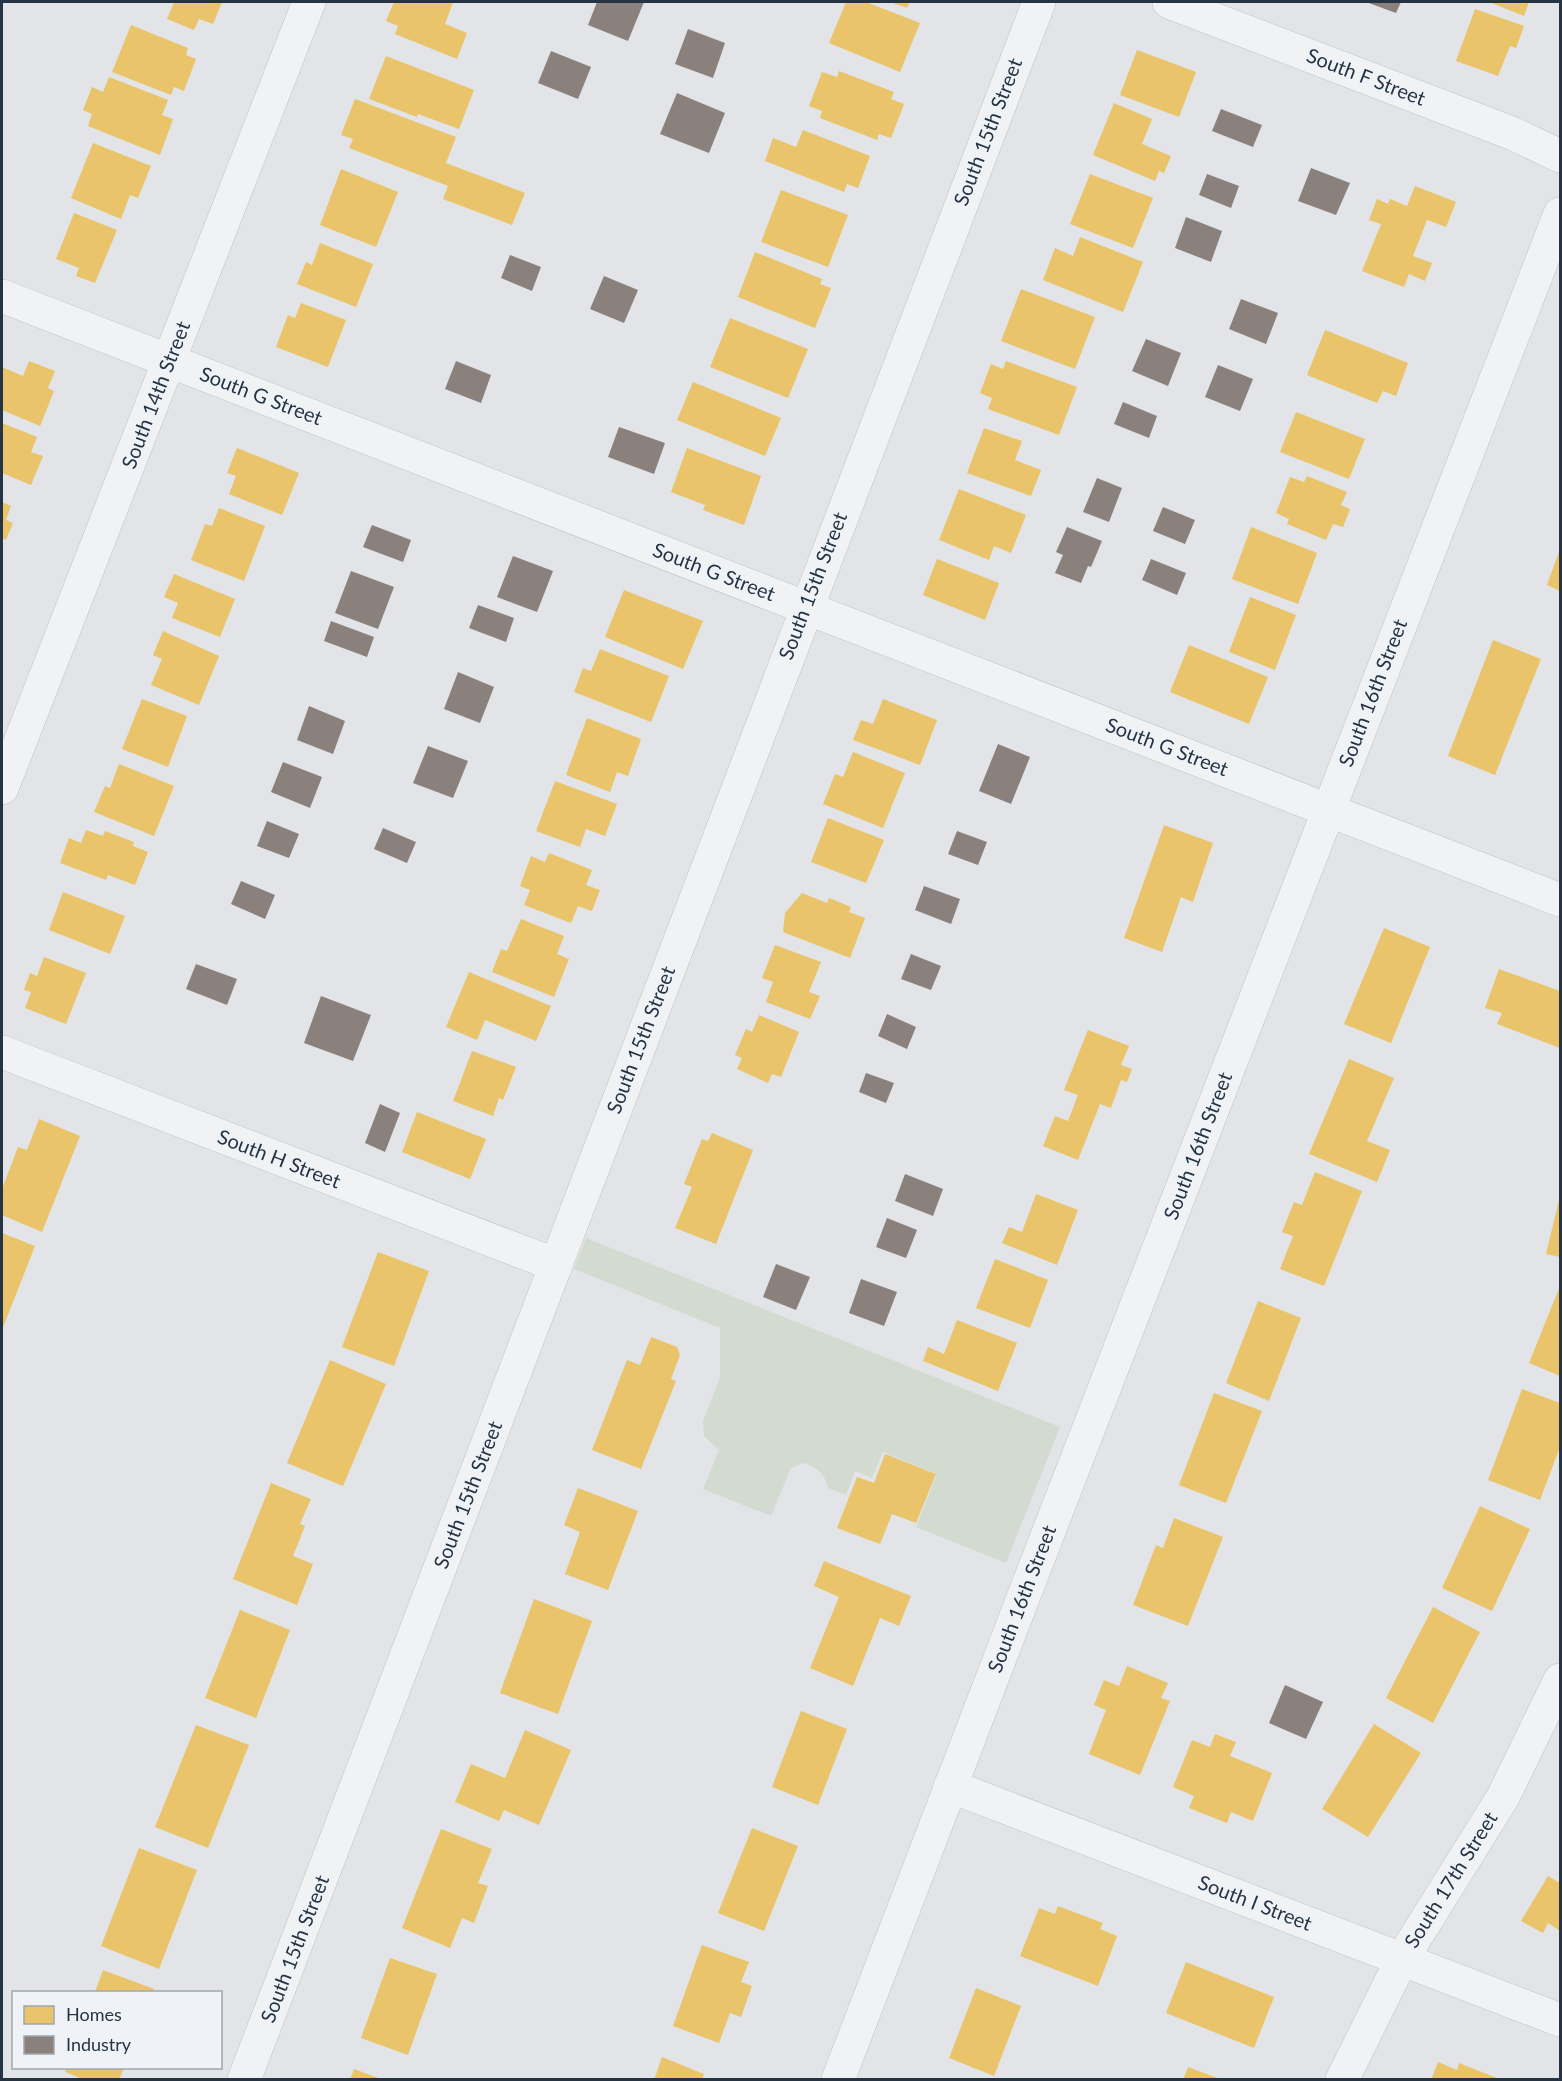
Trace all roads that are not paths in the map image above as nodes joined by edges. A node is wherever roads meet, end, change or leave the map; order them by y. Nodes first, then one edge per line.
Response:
1 (309, 2) edge
2 (1039, 2) edge
3 (1169, 2) edge
4 (1560, 156) edge
5 (1560, 214) edge
6 (2, 296) edge
7 (170, 360) junction
8 (805, 607) junction
9 (2, 788) edge
10 (1328, 810) junction
11 (1560, 900) edge
12 (2, 1052) edge
13 (556, 1265) junction
14 (1560, 1680) edge
15 (950, 1786) junction
16 (1402, 1959) junction
17 (1560, 2020) edge
18 (244, 2079) edge
19 (838, 2079) edge
20 (1342, 2079) edge

1 - 7 street, South 14th Street
2 - 8 street, South 15th Street
3 - 4 street, South F Street
5 - 10 street, South 16th Street
6 - 7 street, South G Street
7 - 8 street, South G Street
7 - 9 street, South 14th Street
8 - 10 street, South G Street
8 - 13 street, South 15th Street
10 - 11 street, South G Street
10 - 15 street, South 16th Street
12 - 13 street, South H Street
13 - 18 street, South 15th Street
14 - 16 street, South 17th Street
15 - 16 street, South I Street
15 - 19 street, South 16th Street
16 - 17 street, South I Street
16 - 20 street, South 17th Street

